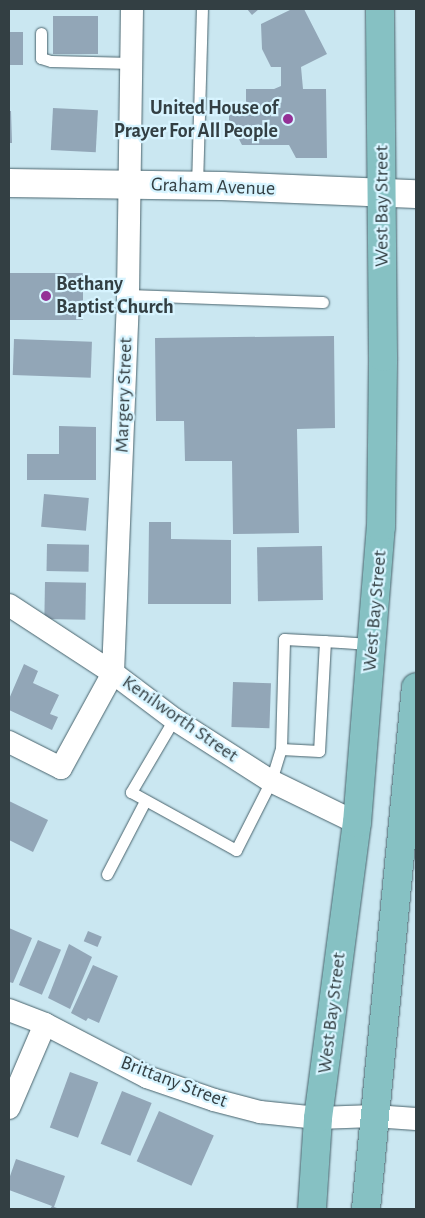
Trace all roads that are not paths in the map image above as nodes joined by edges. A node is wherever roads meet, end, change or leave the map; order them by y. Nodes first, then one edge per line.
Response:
1 (132, 9) edge
2 (202, 9) edge
3 (380, 9) edge
4 (41, 33) dead end
5 (132, 63) junction
6 (9, 183) edge
7 (131, 185) junction
8 (197, 186) junction
9 (383, 193) junction
10 (416, 194) edge
11 (128, 294) junction
12 (323, 302) dead end
13 (9, 605) edge
14 (325, 641) junction
15 (372, 644) junction
16 (113, 673) junction
17 (416, 700) edge
18 (174, 719) junction
19 (9, 742) edge
20 (281, 749) junction
21 (271, 780) junction
22 (145, 801) junction
23 (357, 823) junction
24 (408, 851) edge
25 (107, 874) dead end
26 (9, 1010) edge
27 (45, 1024) junction
28 (9, 1108) edge
29 (374, 1116) junction
30 (318, 1118) junction
31 (416, 1119) edge
32 (312, 1209) edge
33 (366, 1209) edge

1 - 5 street, Margery Street
2 - 8 lane
3 - 9 main road, West Bay Street
4 - 5 lane
5 - 7 street, Margery Street
6 - 7 street, Graham Avenue
7 - 8 street, Graham Avenue
7 - 11 street, Margery Street
8 - 9 street, Graham Avenue
9 - 10 street, Graham Avenue
9 - 15 main road, West Bay Street
11 - 12 lane
11 - 16 street, Margery Street
13 - 16 street, Kenilworth Street
14 - 15 lane
14 - 20 lane
14 - 20 lane
15 - 23 main road, West Bay Street
16 - 18 street, Kenilworth Street
16 - 19 street, Margery Street
17 - 24 main road
18 - 21 street, Kenilworth Street
18 - 22 lane
20 - 21 lane
21 - 22 lane
21 - 23 street, Kenilworth Street
22 - 25 lane
23 - 30 main road, West Bay Street
24 - 29 main road
26 - 27 street, Brittany Street
27 - 28 street
27 - 30 street, Brittany Street
29 - 30 street, Brittany Street
29 - 31 street, Brittany Street
29 - 33 main road
30 - 32 main road, West Bay Street

